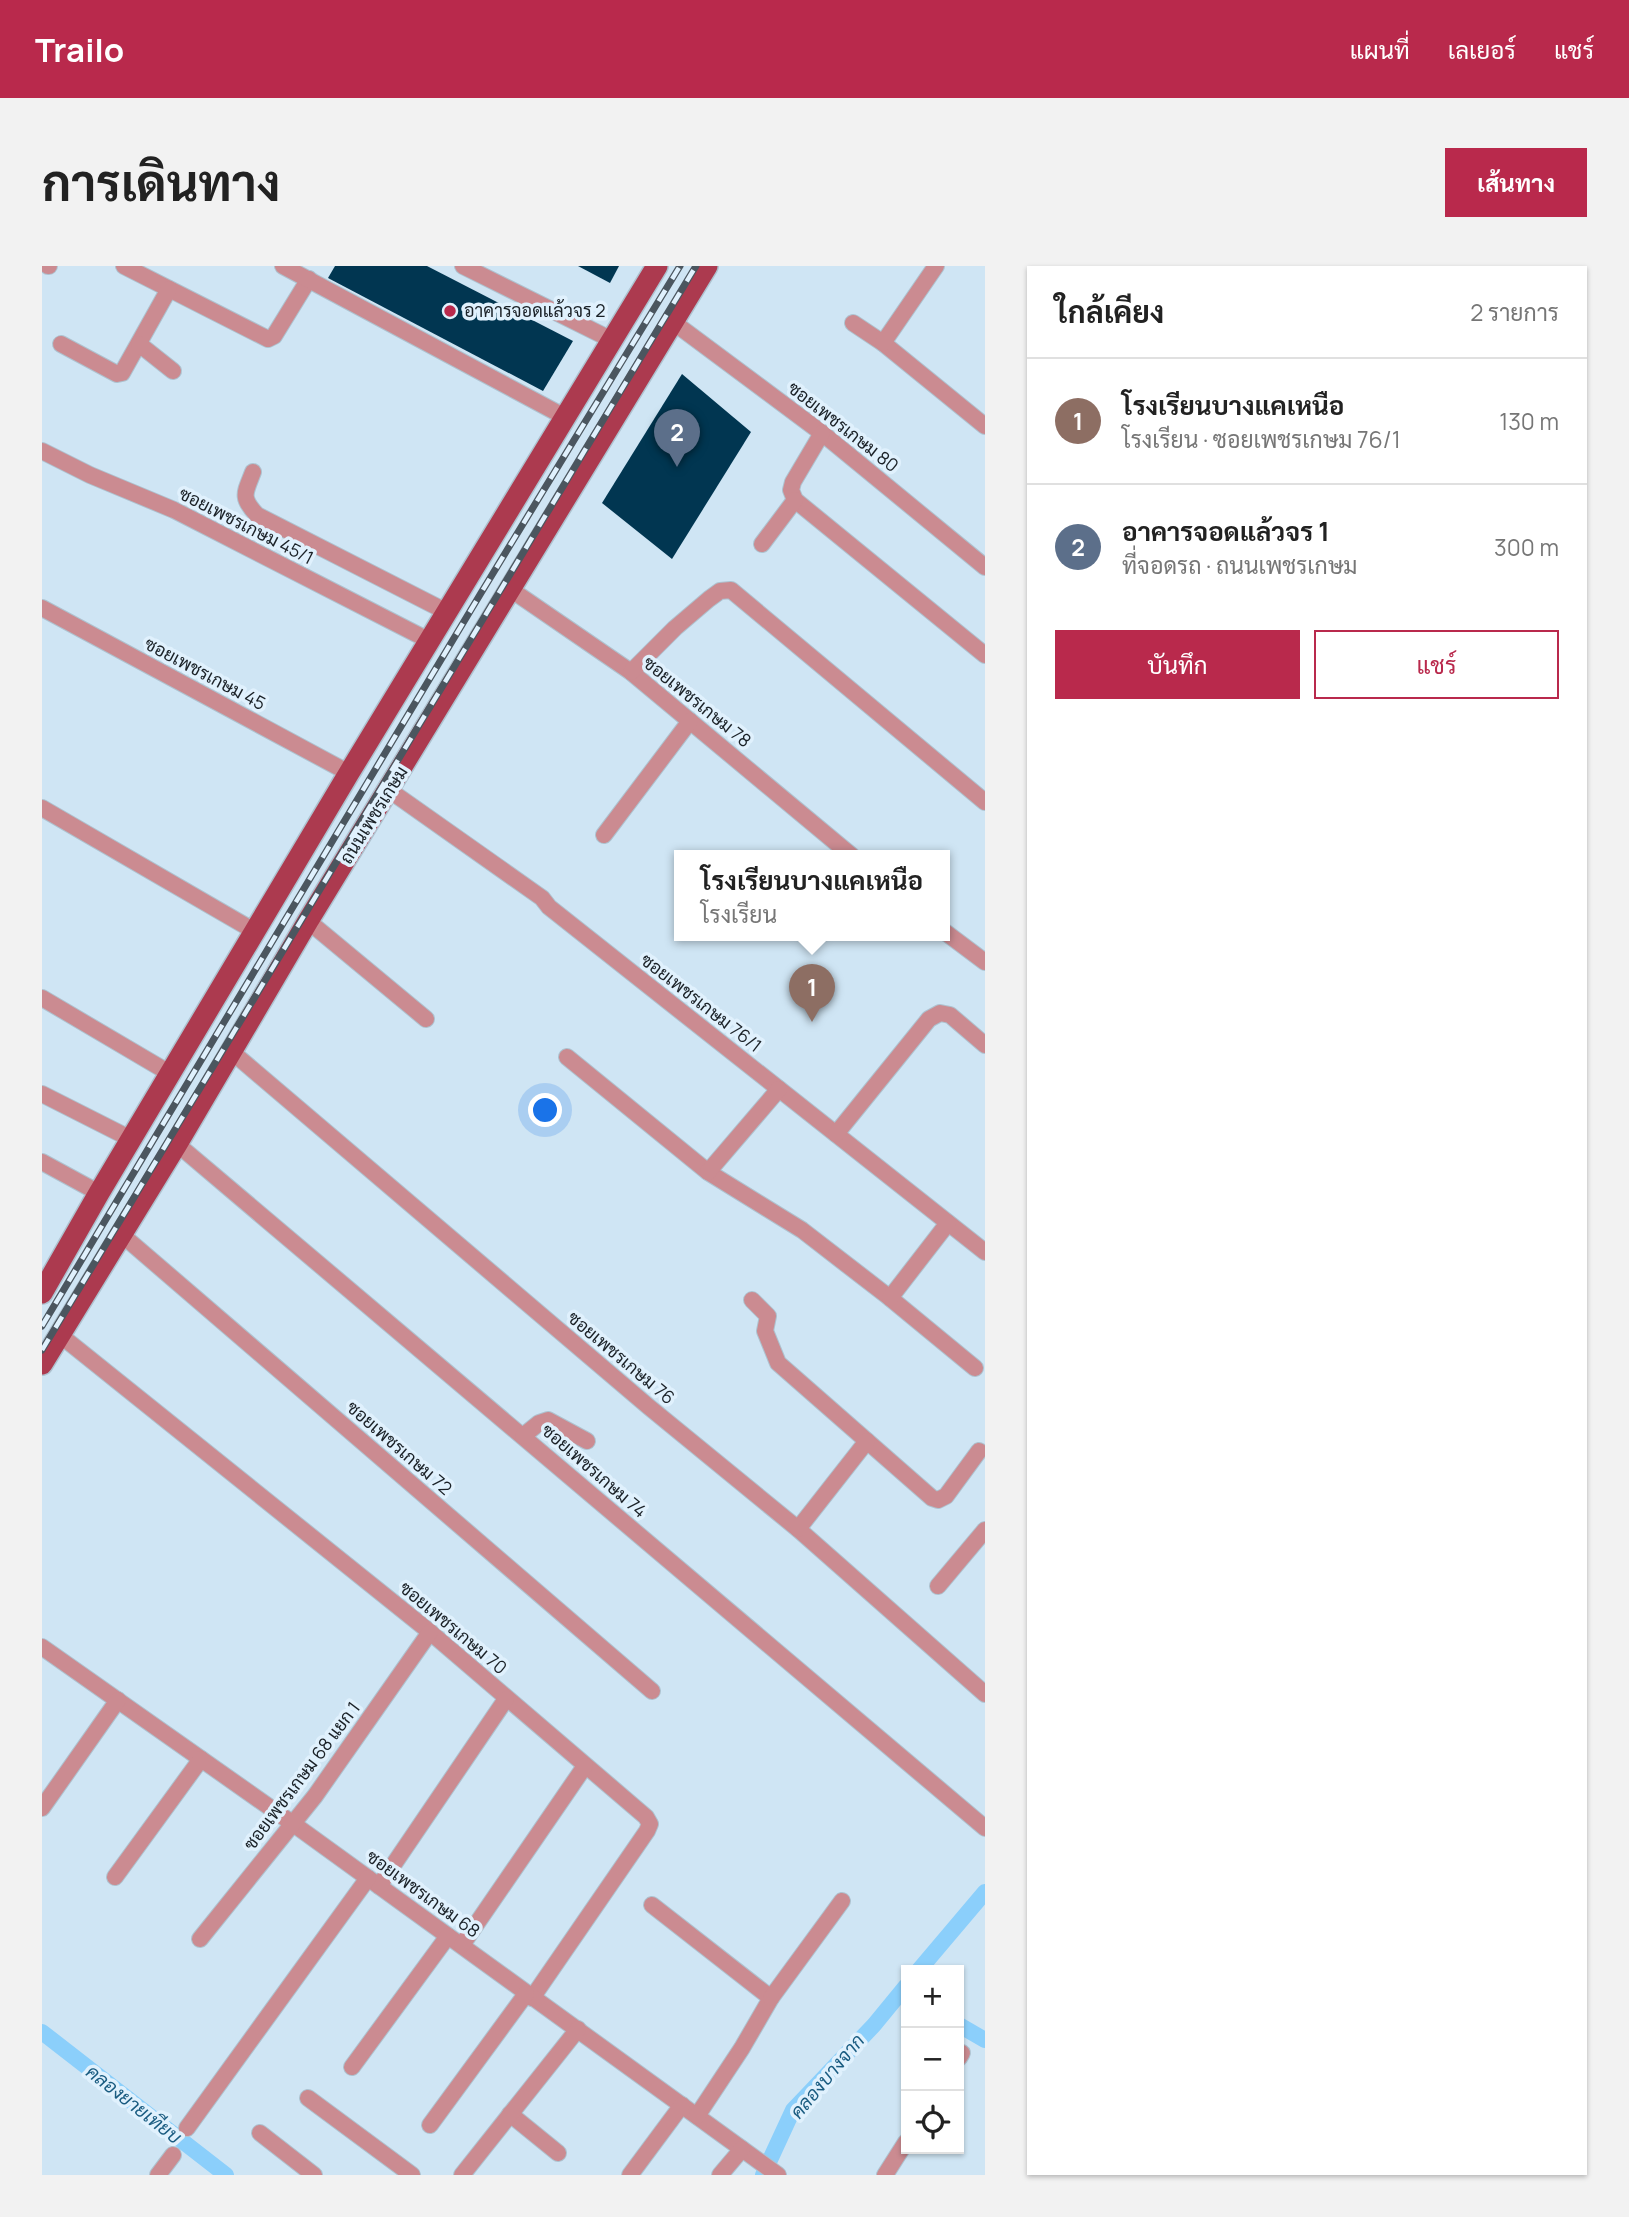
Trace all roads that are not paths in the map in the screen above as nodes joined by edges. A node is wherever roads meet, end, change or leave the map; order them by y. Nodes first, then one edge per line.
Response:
1 (124, 266) edge
2 (283, 266) edge
3 (463, 266) edge
4 (657, 266) edge
5 (707, 266) edge
6 (936, 266) edge
7 (309, 279) junction
8 (169, 289) junction
9 (673, 323) junction
10 (853, 323) dead end
11 (612, 340) junction
12 (883, 343) junction
13 (61, 344) dead end
14 (139, 344) junction
15 (173, 371) dead end
16 (565, 417) junction
17 (985, 426) edge
18 (822, 433) junction
19 (42, 451) edge
20 (253, 472) dead end
21 (795, 500) junction
22 (762, 544) dead end
23 (985, 567) edge
24 (510, 589) junction
25 (42, 608) edge
26 (447, 612) junction
27 (430, 641) junction
28 (985, 655) edge
29 (631, 672) junction
30 (690, 721) junction
31 (349, 773) junction
32 (389, 790) junction
33 (985, 802) edge
34 (42, 808) edge
35 (604, 835) dead end
36 (845, 850) edge
37 (308, 921) junction
38 (256, 932) junction
39 (950, 936) edge
40 (985, 962) edge
41 (42, 998) edge
42 (426, 1019) dead end
43 (985, 1045) edge
44 (232, 1052) junction
45 (567, 1057) dead end
46 (171, 1074) junction
47 (779, 1089) junction
48 (42, 1094) edge
49 (836, 1134) junction
50 (131, 1139) junction
51 (177, 1144) junction
52 (42, 1162) edge
53 (708, 1172) junction
54 (99, 1193) junction
55 (948, 1223) junction
56 (121, 1234) junction
57 (985, 1252) edge
58 (42, 1293) edge
59 (890, 1298) junction
60 (751, 1300) dead end
61 (51, 1330) edge
62 (42, 1364) edge
63 (975, 1368) dead end
64 (523, 1436) junction
65 (587, 1441) dead end
66 (867, 1441) junction
67 (979, 1451) dead end
68 (798, 1529) junction
69 (985, 1531) edge
70 (938, 1586) dead end
71 (430, 1632) junction
72 (42, 1647) edge
73 (982, 1686) edge
74 (652, 1690) dead end
75 (506, 1699) junction
76 (118, 1700) junction
77 (201, 1759) junction
78 (585, 1766) junction
79 (42, 1808) edge
80 (292, 1823) junction
81 (985, 1828) edge
82 (115, 1877) dead end
83 (374, 1882) junction
84 (842, 1902) dead end
85 (652, 1905) dead end
86 (448, 1936) junction
87 (201, 1939) dead end
88 (462, 1945) junction
89 (529, 1996) junction
90 (771, 1998) junction
91 (578, 2029) junction
92 (352, 2067) dead end
93 (308, 2098) dead end
94 (682, 2105) junction
95 (510, 2114) junction
96 (696, 2116) junction
97 (430, 2125) dead end
98 (187, 2128) dead end
99 (260, 2133) dead end
100 (901, 2150) edge
101 (558, 2153) dead end
102 (746, 2153) junction
103 (173, 2155) dead end
104 (158, 2175) edge
105 (314, 2175) edge
106 (412, 2175) edge
107 (462, 2175) edge
108 (629, 2175) edge
109 (720, 2175) edge
110 (778, 2175) edge
111 (885, 2175) edge

1 - 8 street
2 - 7 street
3 - 11 street
4 - 11 main road
5 - 9 main road, ถนนเพชรเกษม
6 - 12 street
7 - 8 street
7 - 16 street
8 - 14 street
9 - 18 street, ซอยเพชรเกษม 80
9 - 24 main road, ถนนเพชรเกษม
10 - 12 street
11 - 16 main road
12 - 17 street
13 - 14 street
14 - 15 street
16 - 26 main road
18 - 21 street
18 - 23 street, ซอยเพชรเกษม 80
19 - 27 street, ซอยเพชรเกษม 45/1
20 - 26 street
21 - 22 street
21 - 28 street
24 - 29 street, ซอยเพชรเกษม 78
24 - 32 main road, ถนนเพชรเกษม
25 - 31 street, ซอยเพชรเกษม 45
26 - 27 main road
27 - 31 main road
29 - 30 street, ซอยเพชรเกษม 78
29 - 33 street
30 - 35 street
30 - 36 street, ซอยเพชรเกษม 78
31 - 38 main road
32 - 37 main road, ถนนเพชรเกษม
32 - 47 street, ซอยเพชรเกษม 76/1
34 - 38 street
37 - 42 street
37 - 44 main road, ถนนเพชรเกษม
38 - 46 main road
39 - 40 street
41 - 46 street
43 - 49 street
44 - 51 main road, ถนนเพชรเกษม
44 - 68 street, ซอยเพชรเกษม 76
45 - 53 street
46 - 50 main road
47 - 49 street, ซอยเพชรเกษม 76/1
47 - 53 street
48 - 50 street
49 - 55 street, ซอยเพชรเกษม 76/1
50 - 54 main road
51 - 56 main road, ถนนเพชรเกษม
51 - 64 street, ซอยเพชรเกษม 74
52 - 54 street
53 - 59 street
54 - 58 main road
55 - 57 street, ซอยเพชรเกษม 76/1
55 - 59 street
56 - 61 main road, ถนนเพชรเกษม
56 - 74 street, ซอยเพชรเกษม 72
59 - 63 street
60 - 66 street
61 - 62 main road, ถนนเพชรเกษม
61 - 71 street, ซอยเพชรเกษม 70
64 - 65 street
64 - 81 street, ซอยเพชรเกษม 74
66 - 67 street
66 - 68 street
68 - 73 street, ซอยเพชรเกษม 76
69 - 70 street
71 - 75 street, ซอยเพชรเกษม 70
71 - 80 street, ซอยเพชรเกษม 68 แยก 1
72 - 76 street, ซอยเพชรเกษม 68
75 - 78 street, ซอยเพชรเกษม 70
75 - 83 street
76 - 77 street, ซอยเพชรเกษม 68
76 - 79 street
77 - 80 street, ซอยเพชรเกษม 68
77 - 82 street
78 - 88 street
78 - 89 street, ซอยเพชรเกษม 70
80 - 83 street, ซอยเพชรเกษม 68
80 - 87 street, ซอยเพชรเกษม 68 แยก 1
83 - 86 street, ซอยเพชรเกษม 68
83 - 98 street
84 - 90 street
85 - 90 street
86 - 88 street, ซอยเพชรเกษม 68
86 - 92 street
88 - 89 street, ซอยเพชรเกษม 68
89 - 91 street, ซอยเพชรเกษม 68
89 - 97 street
90 - 96 street
91 - 94 street, ซอยเพชรเกษม 68
91 - 95 street
93 - 106 street
94 - 96 street, ซอยเพชรเกษม 68
94 - 108 street
95 - 101 street
95 - 107 street
96 - 102 street, ซอยเพชรเกษม 68
99 - 105 street
100 - 111 street
102 - 109 street
102 - 110 street, ซอยเพชรเกษม 68
103 - 104 street

